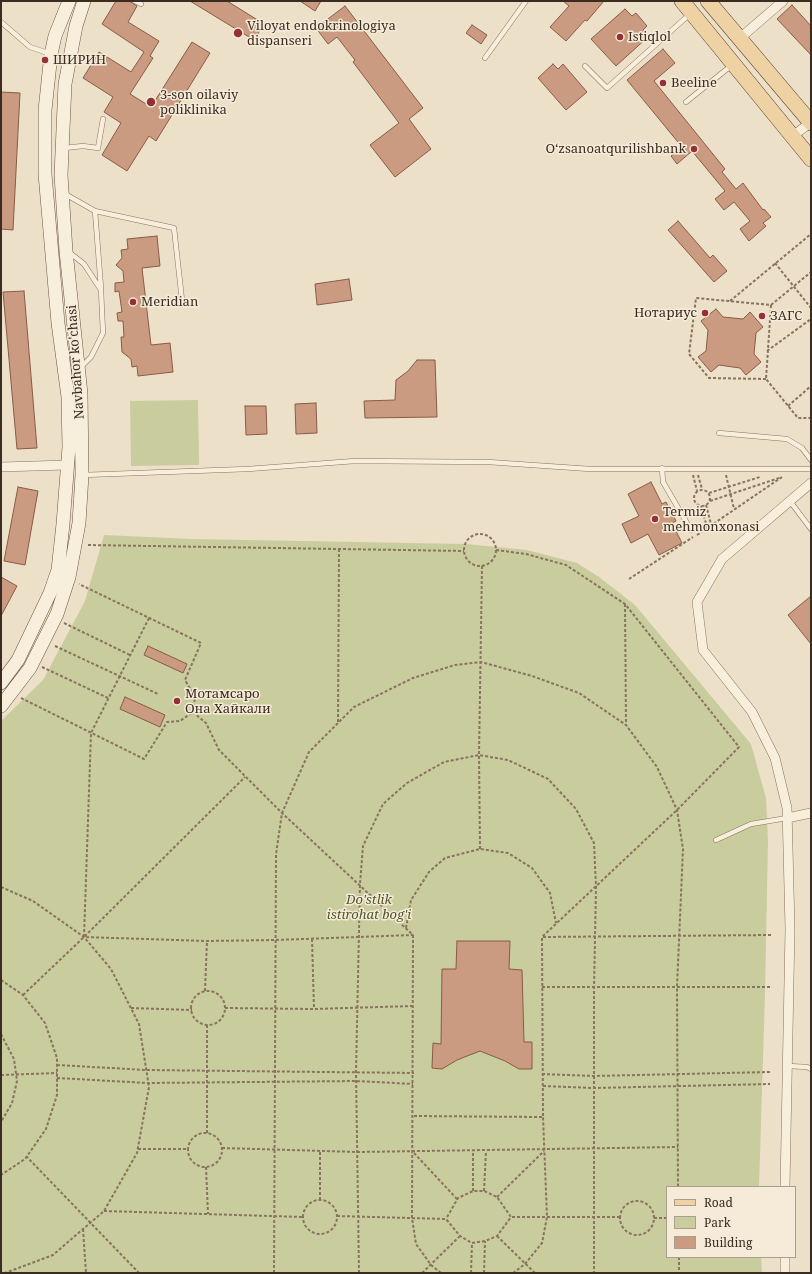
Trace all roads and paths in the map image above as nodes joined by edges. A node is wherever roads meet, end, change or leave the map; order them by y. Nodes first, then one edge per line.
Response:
1 (69, 1) edge
2 (84, 1) edge
3 (135, 1) edge
4 (526, 1) edge
5 (682, 1) edge
6 (708, 1) edge
7 (783, 1) edge
8 (141, 4) dead end
9 (691, 13) junction
10 (1, 22) edge
11 (739, 39) junction
12 (51, 54) junction
13 (485, 58) dead end
14 (69, 61) junction
15 (733, 64) junction
16 (584, 66) dead end
17 (686, 102) dead end
18 (103, 119) dead end
19 (811, 123) edge
20 (793, 136) junction
21 (62, 148) junction
22 (811, 159) edge
23 (62, 192) junction
24 (95, 212) junction
25 (811, 234) edge
26 (66, 251) junction
27 (775, 263) junction
28 (811, 272) edge
29 (794, 286) junction
30 (101, 290) junction
31 (730, 301) junction
32 (163, 302) dead end
33 (771, 305) junction
34 (811, 308) edge
35 (811, 319) edge
36 (767, 351) junction
37 (79, 369) junction
38 (766, 379) junction
39 (811, 386) edge
40 (788, 406) junction
41 (811, 418) edge
42 (719, 433) dead end
43 (75, 447) junction
44 (811, 460) edge
45 (68, 465) junction
46 (1, 467) edge
47 (662, 468) junction
48 (811, 469) edge
49 (786, 472) dead end
50 (698, 473) junction
51 (705, 473) dead end
52 (726, 473) dead end
53 (82, 475) junction
54 (762, 476) dead end
55 (782, 477) junction
56 (811, 483) edge
57 (729, 487) junction
58 (702, 489) junction
59 (697, 491) junction
60 (709, 493) junction
61 (730, 494) junction
62 (789, 500) junction
63 (710, 501) junction
64 (706, 505) junction
65 (701, 506) junction
66 (734, 509) junction
67 (711, 524) junction
68 (707, 527) junction
69 (811, 529) edge
70 (691, 530) dead end
71 (88, 545) dead end
72 (339, 549) junction
73 (496, 550) junction
74 (464, 551) junction
75 (482, 566) junction
76 (628, 579) dead end
77 (78, 584) dead end
78 (625, 604) junction
79 (149, 618) junction
80 (63, 623) dead end
81 (55, 646) dead end
82 (130, 655) junction
83 (481, 662) junction
84 (42, 666) dead end
85 (119, 676) junction
86 (1, 683) edge
87 (158, 694) dead end
88 (21, 698) dead end
89 (108, 698) junction
90 (1, 706) edge
91 (193, 712) junction
92 (338, 723) junction
93 (626, 725) junction
94 (91, 732) junction
95 (479, 755) junction
96 (245, 777) junction
97 (677, 810) junction
98 (282, 813) junction
99 (811, 813) edge
100 (787, 818) junction
101 (716, 840) dead end
102 (480, 850) junction
103 (360, 884) junction
104 (1, 887) edge
105 (596, 887) junction
106 (556, 923) junction
107 (406, 928) junction
108 (413, 934) junction
109 (595, 935) junction
110 (770, 935) dead end
111 (679, 936) junction
112 (84, 937) junction
113 (542, 937) junction
114 (360, 938) junction
115 (312, 939) junction
116 (275, 940) junction
117 (207, 941) junction
118 (1, 980) edge
119 (542, 987) junction
120 (677, 987) junction
121 (771, 987) dead end
122 (594, 989) junction
123 (205, 991) junction
124 (23, 995) junction
125 (413, 1006) junction
126 (131, 1008) junction
127 (225, 1008) junction
128 (275, 1008) junction
129 (358, 1008) junction
130 (314, 1009) junction
131 (192, 1010) junction
132 (207, 1025) junction
133 (1, 1034) edge
134 (57, 1065) junction
135 (788, 1066) junction
136 (811, 1069) edge
137 (146, 1070) junction
138 (207, 1070) junction
139 (275, 1071) junction
140 (356, 1072) junction
141 (770, 1072) dead end
142 (57, 1073) junction
143 (414, 1073) junction
144 (542, 1074) junction
145 (1, 1075) edge
146 (16, 1075) junction
147 (678, 1075) junction
148 (594, 1076) junction
149 (57, 1078) junction
150 (356, 1081) junction
151 (275, 1082) junction
152 (148, 1083) junction
153 (207, 1083) junction
154 (414, 1084) junction
155 (770, 1084) dead end
156 (543, 1086) junction
157 (678, 1086) junction
158 (594, 1088) junction
159 (414, 1116) junction
160 (543, 1117) junction
161 (1, 1122) edge
162 (207, 1133) junction
163 (678, 1147) junction
164 (222, 1148) junction
165 (138, 1149) junction
166 (188, 1149) junction
167 (594, 1149) junction
168 (275, 1150) junction
169 (545, 1150) junction
170 (320, 1151) junction
171 (473, 1151) junction
172 (486, 1151) junction
173 (358, 1152) junction
174 (413, 1152) junction
175 (26, 1156) junction
176 (206, 1166) junction
177 (1, 1176) edge
178 (678, 1186) edge
179 (786, 1186) edge
180 (473, 1191) junction
181 (484, 1191) junction
182 (497, 1197) junction
183 (320, 1200) junction
184 (457, 1200) junction
185 (104, 1211) junction
186 (208, 1214) junction
187 (275, 1216) junction
188 (337, 1216) junction
189 (358, 1216) junction
190 (303, 1217) junction
191 (511, 1217) junction
192 (546, 1217) junction
193 (594, 1217) junction
194 (620, 1217) junction
195 (412, 1218) junction
196 (654, 1218) junction
197 (666, 1218) edge
198 (446, 1219) junction
199 (90, 1223) junction
200 (83, 1229) junction
201 (460, 1236) junction
202 (497, 1236) junction
203 (485, 1241) junction
204 (472, 1243) junction
205 (678, 1258) edge
206 (785, 1258) edge
207 (525, 1264) junction
208 (431, 1265) junction
209 (5, 1273) edge
210 (86, 1273) edge
211 (139, 1273) edge
212 (274, 1273) edge
213 (359, 1273) edge
214 (422, 1273) edge
215 (441, 1273) edge
216 (471, 1273) edge
217 (484, 1273) edge
218 (513, 1273) edge
219 (535, 1273) edge
220 (594, 1273) edge
221 (679, 1273) edge
222 (785, 1273) edge

1 - 12 street, Navbahor ko'chasi
2 - 14 street, Navbahor ko'chasi
3 - 8 lane
4 - 13 lane
5 - 9 main road
6 - 11 main road
7 - 11 street
9 - 15 main road
9 - 16 lane
10 - 12 lane
11 - 19 main road
12 - 14 street
12 - 43 street, Navbahor ko'chasi
14 - 21 street, Navbahor ko'chasi
15 - 17 lane
15 - 20 main road
18 - 21 lane
19 - 20 street
20 - 22 main road
21 - 23 street, Navbahor ko'chasi
23 - 24 lane
23 - 26 street, Navbahor ko'chasi
24 - 30 lane
24 - 32 lane
25 - 27 path
26 - 30 lane
26 - 37 street, Navbahor ko'chasi
27 - 29 path
27 - 31 path
28 - 29 path
29 - 33 path
29 - 34 path
30 - 37 lane
31 - 33 path
31 - 38 path
33 - 36 path
35 - 36 path
36 - 38 path
37 - 43 street, Navbahor ko'chasi
38 - 40 path
39 - 40 path
40 - 41 path
42 - 44 lane
43 - 45 street, Navbahor ko'chasi
43 - 53 street, Navbahor ko'chasi
45 - 46 street
45 - 86 street, Navbahor ko'chasi
47 - 48 lane
47 - 53 lane
47 - 70 lane
49 - 55 path
50 - 51 path
50 - 58 path
50 - 59 path
52 - 57 path
53 - 90 street, Navbahor ko'chasi
54 - 57 path
55 - 61 path
55 - 66 path
56 - 62 street
57 - 60 path
57 - 61 path
58 - 59 path
58 - 60 path
59 - 65 path
60 - 63 path
61 - 63 path
61 - 66 path
62 - 69 lane
62 - 100 street
63 - 64 path
64 - 65 path
64 - 67 path
65 - 68 path
66 - 67 path
67 - 68 path
68 - 76 path
71 - 72 path
72 - 74 path
72 - 92 path
73 - 74 path
73 - 75 path
73 - 78 path
74 - 75 path
75 - 83 path
77 - 79 path
78 - 93 path
78 - 97 path
79 - 82 path
79 - 91 path
80 - 82 path
81 - 85 path
82 - 85 path
83 - 92 path
83 - 93 path
83 - 95 path
84 - 89 path
85 - 87 path
85 - 89 path
88 - 94 path
89 - 94 path
91 - 94 path
91 - 96 path
92 - 98 path
93 - 97 path
94 - 112 path
95 - 102 path
95 - 103 path
95 - 105 path
96 - 98 path
96 - 112 path
97 - 105 path
97 - 111 path
98 - 103 path
98 - 116 path
99 - 100 street
100 - 101 lane
100 - 135 street
102 - 106 path
102 - 107 path
103 - 107 path
103 - 114 path
104 - 112 path
105 - 106 path
105 - 109 path
106 - 113 path
107 - 108 path
108 - 114 path
108 - 125 path
109 - 111 path
109 - 113 path
109 - 122 path
110 - 111 path
111 - 120 path
112 - 117 path
112 - 124 path
112 - 126 path
113 - 119 path
114 - 115 path
114 - 129 path
115 - 116 path
115 - 130 path
116 - 117 path
116 - 128 path
117 - 123 path
118 - 124 path
119 - 122 path
119 - 144 path
120 - 121 path
120 - 122 path
120 - 147 path
122 - 148 path
123 - 127 path
123 - 131 path
124 - 134 path
125 - 129 path
125 - 143 path
126 - 131 path
126 - 137 path
127 - 128 path
127 - 132 path
128 - 130 path
128 - 139 path
129 - 130 path
129 - 140 path
131 - 132 path
132 - 138 path
133 - 146 path
134 - 137 path
134 - 142 path
135 - 136 lane
135 - 179 street
137 - 138 path
137 - 152 path
138 - 139 path
138 - 153 path
139 - 140 path
139 - 151 path
140 - 143 path
140 - 150 path
141 - 147 path
142 - 146 path
142 - 149 path
143 - 154 path
144 - 148 path
144 - 156 path
145 - 146 path
146 - 161 path
147 - 148 path
147 - 157 path
148 - 158 path
149 - 152 path
149 - 175 path
150 - 151 path
150 - 154 path
150 - 173 path
151 - 153 path
151 - 168 path
152 - 153 path
152 - 165 path
153 - 162 path
154 - 159 path
155 - 157 path
156 - 158 path
156 - 160 path
157 - 158 path
157 - 163 path
158 - 167 path
159 - 160 path
159 - 174 path
160 - 169 path
162 - 164 path
162 - 166 path
163 - 167 path
163 - 178 path
164 - 168 path
164 - 176 path
165 - 166 path
165 - 185 path
166 - 176 path
167 - 169 path
167 - 193 path
168 - 170 path
168 - 187 path
169 - 172 path
169 - 182 path
169 - 192 path
170 - 173 path
170 - 183 path
171 - 172 path
171 - 174 path
171 - 180 path
172 - 181 path
173 - 174 path
173 - 189 path
174 - 184 path
174 - 195 path
175 - 177 path
175 - 199 path
176 - 186 path
180 - 181 path
180 - 184 path
181 - 182 path
182 - 191 path
183 - 188 path
183 - 190 path
184 - 198 path
185 - 186 path
185 - 199 path
186 - 187 path
187 - 190 path
187 - 212 path
188 - 189 path
188 - 190 path
189 - 195 path
189 - 213 path
191 - 192 path
191 - 202 path
192 - 193 path
192 - 207 path
193 - 194 path
193 - 220 path
194 - 196 path
194 - 196 path
195 - 198 path
195 - 208 path
196 - 197 path
198 - 201 path
199 - 200 path
199 - 211 path
200 - 209 path
200 - 210 path
201 - 204 path
201 - 208 path
202 - 203 path
202 - 207 path
203 - 204 path
203 - 217 path
204 - 216 path
205 - 221 path
206 - 222 street
207 - 218 path
207 - 219 path
208 - 214 path
208 - 215 path

